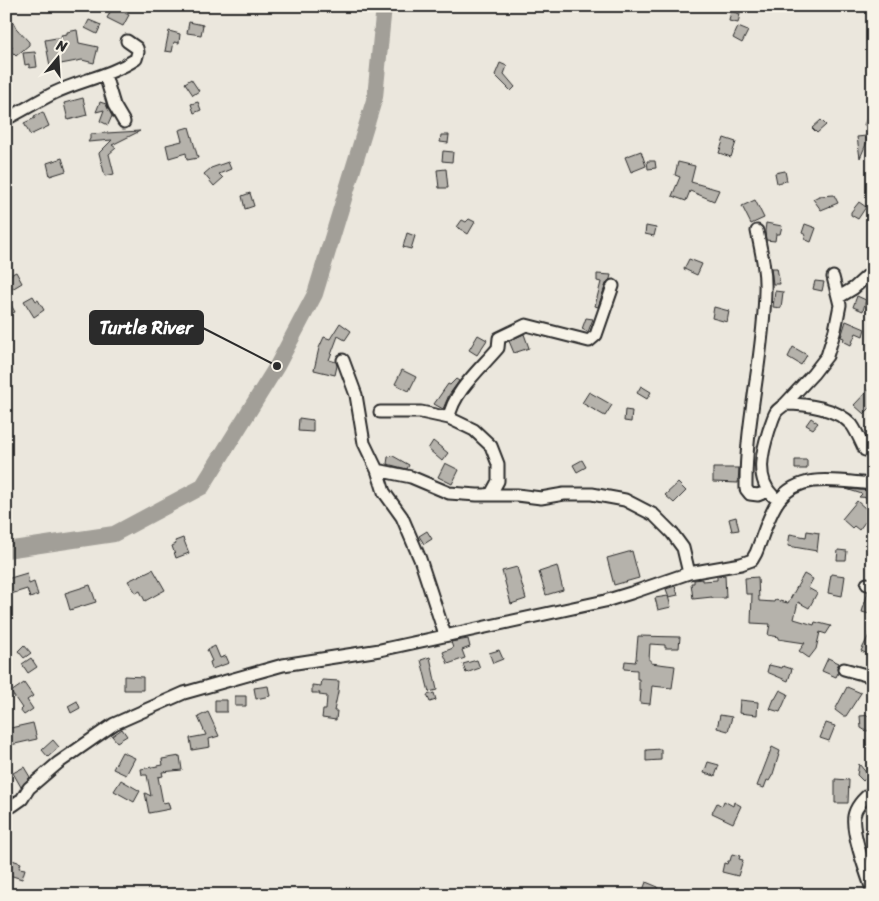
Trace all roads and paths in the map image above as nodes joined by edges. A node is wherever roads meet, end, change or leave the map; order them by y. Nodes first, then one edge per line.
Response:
1 (127, 41) dead end
2 (106, 75) junction
3 (6, 119) edge
4 (124, 122) dead end
5 (757, 230) dead end
6 (873, 274) edge
7 (834, 277) dead end
8 (612, 286) dead end
9 (839, 297) junction
10 (343, 360) dead end
11 (785, 404) junction
12 (380, 412) dead end
13 (448, 418) junction
14 (865, 450) dead end
15 (377, 470) junction
16 (873, 484) edge
17 (768, 491) junction
18 (477, 495) junction
19 (778, 501) junction
20 (688, 573) junction
21 (446, 635) junction
22 (844, 669) dead end
23 (873, 677) edge
24 (873, 791) edge
25 (6, 807) edge
26 (873, 892) edge

1 - 2 street
2 - 3 street
2 - 4 street
5 - 17 street
6 - 9 street
7 - 9 street
8 - 13 street
9 - 11 street
10 - 15 street
11 - 14 street
11 - 17 street
12 - 13 street
13 - 18 street
15 - 18 street
15 - 21 street
16 - 19 street
17 - 19 street
18 - 20 street
19 - 20 street
20 - 21 street
21 - 25 street
22 - 23 street
24 - 26 street

